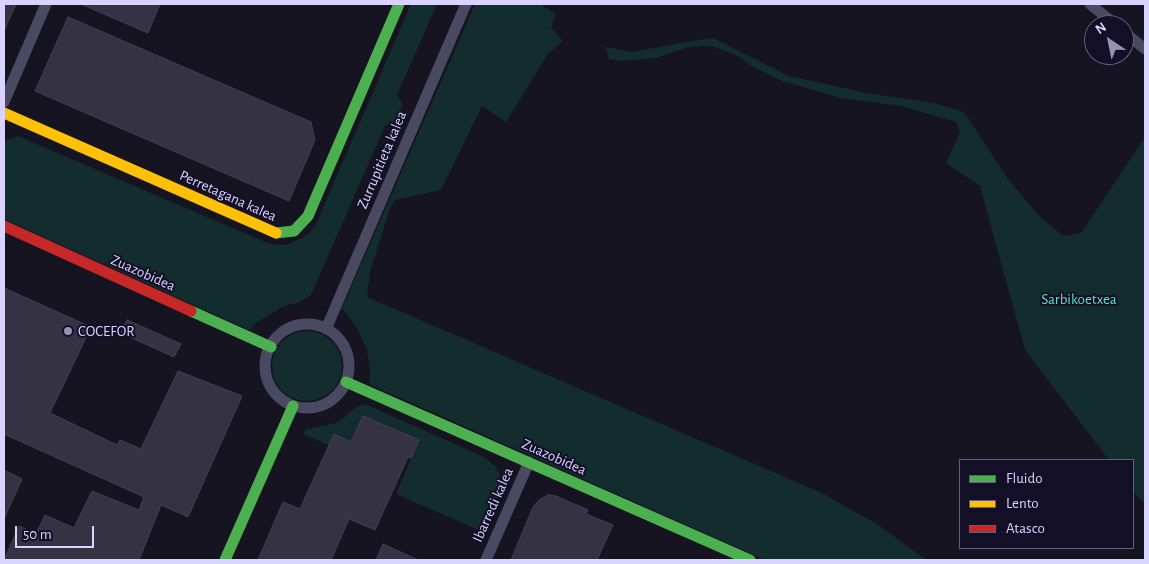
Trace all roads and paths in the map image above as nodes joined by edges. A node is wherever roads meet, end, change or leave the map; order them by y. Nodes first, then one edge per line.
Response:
1 (46, 4) edge
2 (399, 4) edge
3 (466, 4) edge
4 (1090, 4) edge
5 (1104, 15) edge
6 (1134, 40) edge
7 (1145, 49) edge
8 (4, 102) edge
9 (4, 113) edge
10 (4, 226) edge
11 (326, 329) junction
12 (270, 347) junction
13 (346, 382) junction
14 (293, 406) junction
15 (529, 462) junction
16 (742, 559) edge
17 (225, 560) edge
18 (486, 560) edge

1 - 8 street
2 - 9 street, Perretagana kalea
3 - 11 street, Zurrupitieta kalea
4 - 5 street
6 - 7 street
10 - 12 street, Zuazobidea
11 - 12 street
11 - 13 street
12 - 14 street
13 - 14 street
13 - 15 street, Zuazobidea
14 - 17 street
15 - 16 street, Zuazobidea
15 - 18 street, Ibarredi kalea

